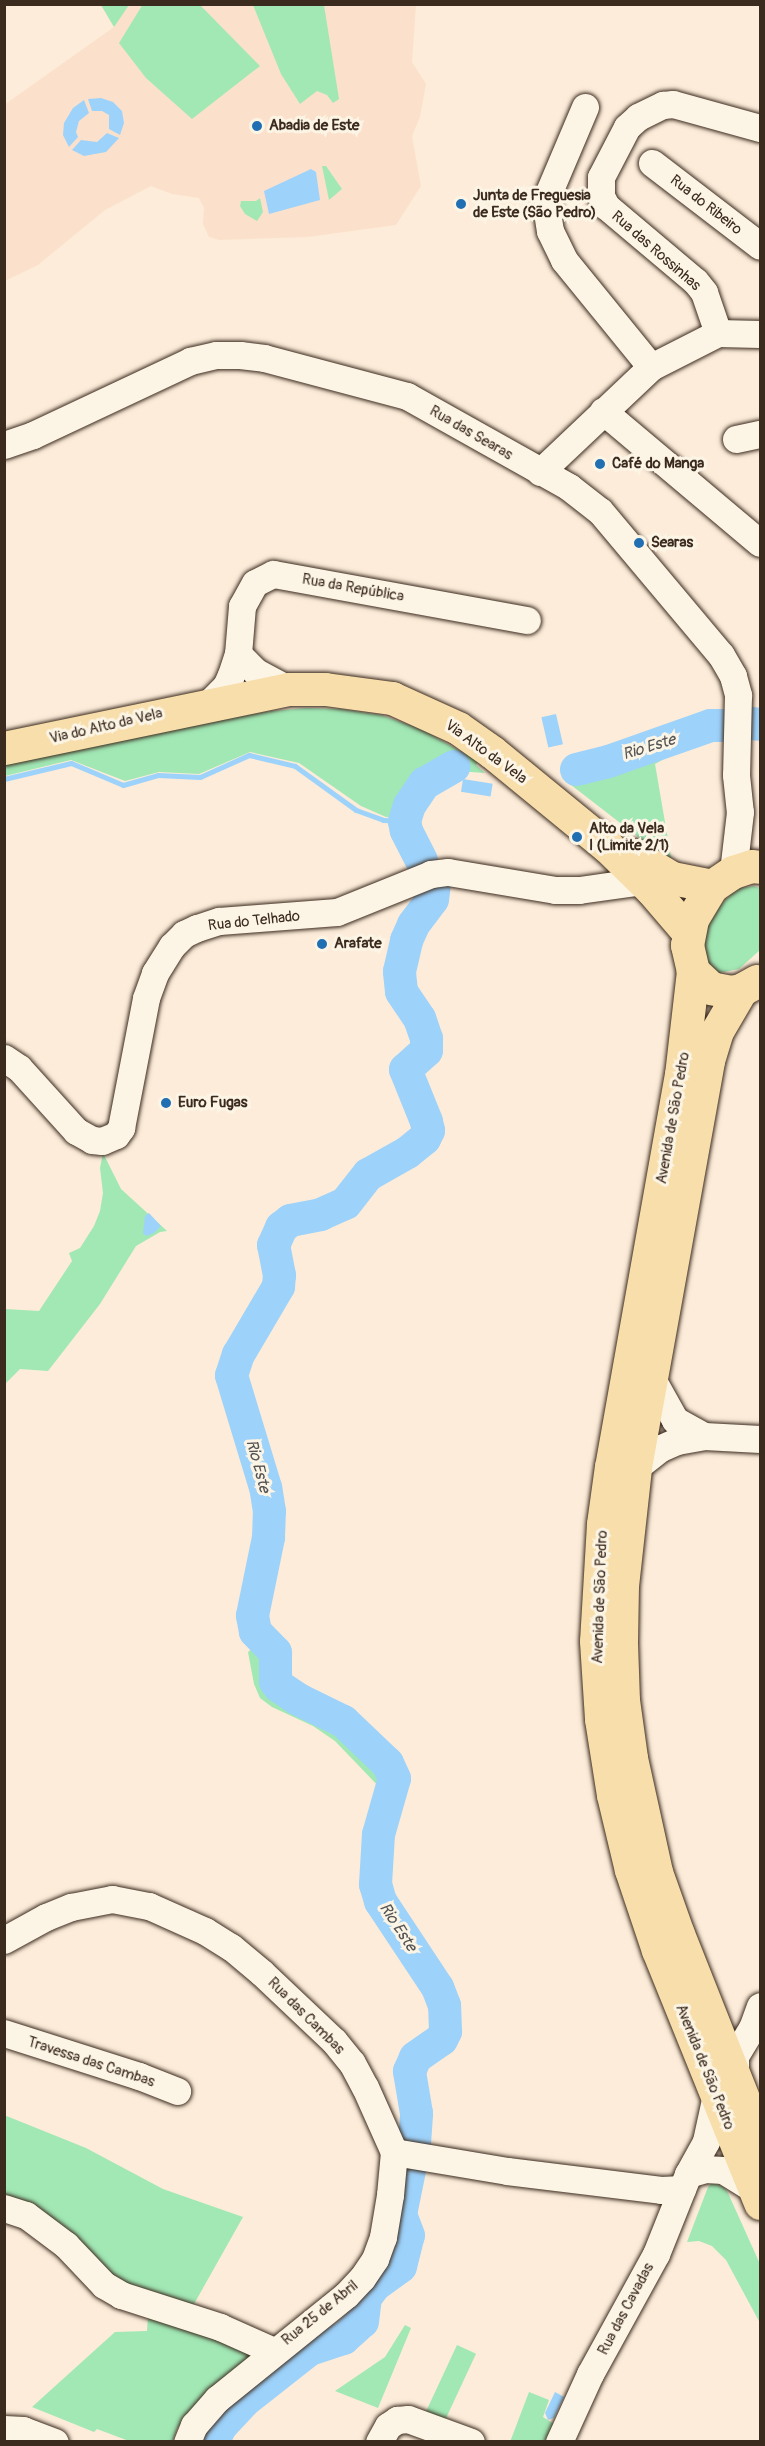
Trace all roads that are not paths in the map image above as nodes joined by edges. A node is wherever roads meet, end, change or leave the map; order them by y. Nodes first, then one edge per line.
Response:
1 (585, 108) dead end
2 (760, 128) edge
3 (652, 163) dead end
4 (760, 246) edge
5 (718, 333) junction
6 (760, 334) edge
7 (651, 368) junction
8 (603, 411) junction
9 (4, 445) edge
10 (540, 472) junction
11 (759, 540) edge
12 (528, 620) dead end
13 (242, 680) junction
14 (207, 705) joint
15 (4, 748) edge
16 (750, 806) edge
17 (745, 871) edge
18 (658, 879) junction
19 (688, 932) junction
20 (693, 972) junction
21 (755, 983) edge
22 (4, 1058) edge
23 (651, 1377) junction
24 (704, 1436) junction
25 (760, 1439) edge
26 (635, 1468) junction
27 (4, 1940) edge
28 (760, 1998) edge
29 (760, 2006) edge
30 (707, 2008) junction
31 (4, 2033) edge
32 (725, 2085) junction
33 (177, 2091) dead end
34 (760, 2141) edge
35 (394, 2152) junction
36 (685, 2182) junction
37 (758, 2197) edge
38 (4, 2208) edge
39 (274, 2351) junction
40 (4, 2428) edge
41 (55, 2442) edge
42 (187, 2442) edge
43 (379, 2442) edge
44 (471, 2442) edge
45 (559, 2442) edge

1 - 7 street
2 - 5 street, Rua das Rossinhas
3 - 4 street, Rua do Ribeiro
5 - 6 street
5 - 7 street
7 - 8 street
8 - 10 street
8 - 11 street
9 - 10 street, Rua das Searas
10 - 16 street, Rua das Searas
12 - 13 street, Rua da República
13 - 14 main road, Via Alto da Vela
13 - 18 main road, Via Alto da Vela
14 - 15 main road, Via do Alto da Vela
16 - 17 street, Rua das Searas
17 - 18 main road
17 - 19 main road, Avenida de São Pedro
18 - 19 main road, Via Alto da Vela
18 - 22 street, Rua do Telhado
19 - 20 main road, Avenida de São Pedro
20 - 21 main road, Avenida de São Pedro
20 - 32 main road, Avenida de São Pedro
21 - 23 main road, Avenida de São Pedro
23 - 24 street
23 - 26 main road, Avenida de São Pedro
24 - 25 street
24 - 26 street
26 - 30 main road, Avenida de São Pedro
27 - 35 street, Rua das Cambas
28 - 30 street
29 - 32 street, Rua das Cavadas
30 - 32 main road, Avenida de São Pedro
31 - 33 street, Travessa das Cambas
32 - 34 main road, Avenida de São Pedro
32 - 36 street, Rua das Cavadas
32 - 37 main road, Avenida de São Pedro
35 - 36 street
35 - 39 street, Rua 25 de Abril
36 - 37 street
36 - 45 street, Rua das Cavadas
38 - 39 street
39 - 42 street, Rua 25 de Abril
40 - 41 street
43 - 44 street

